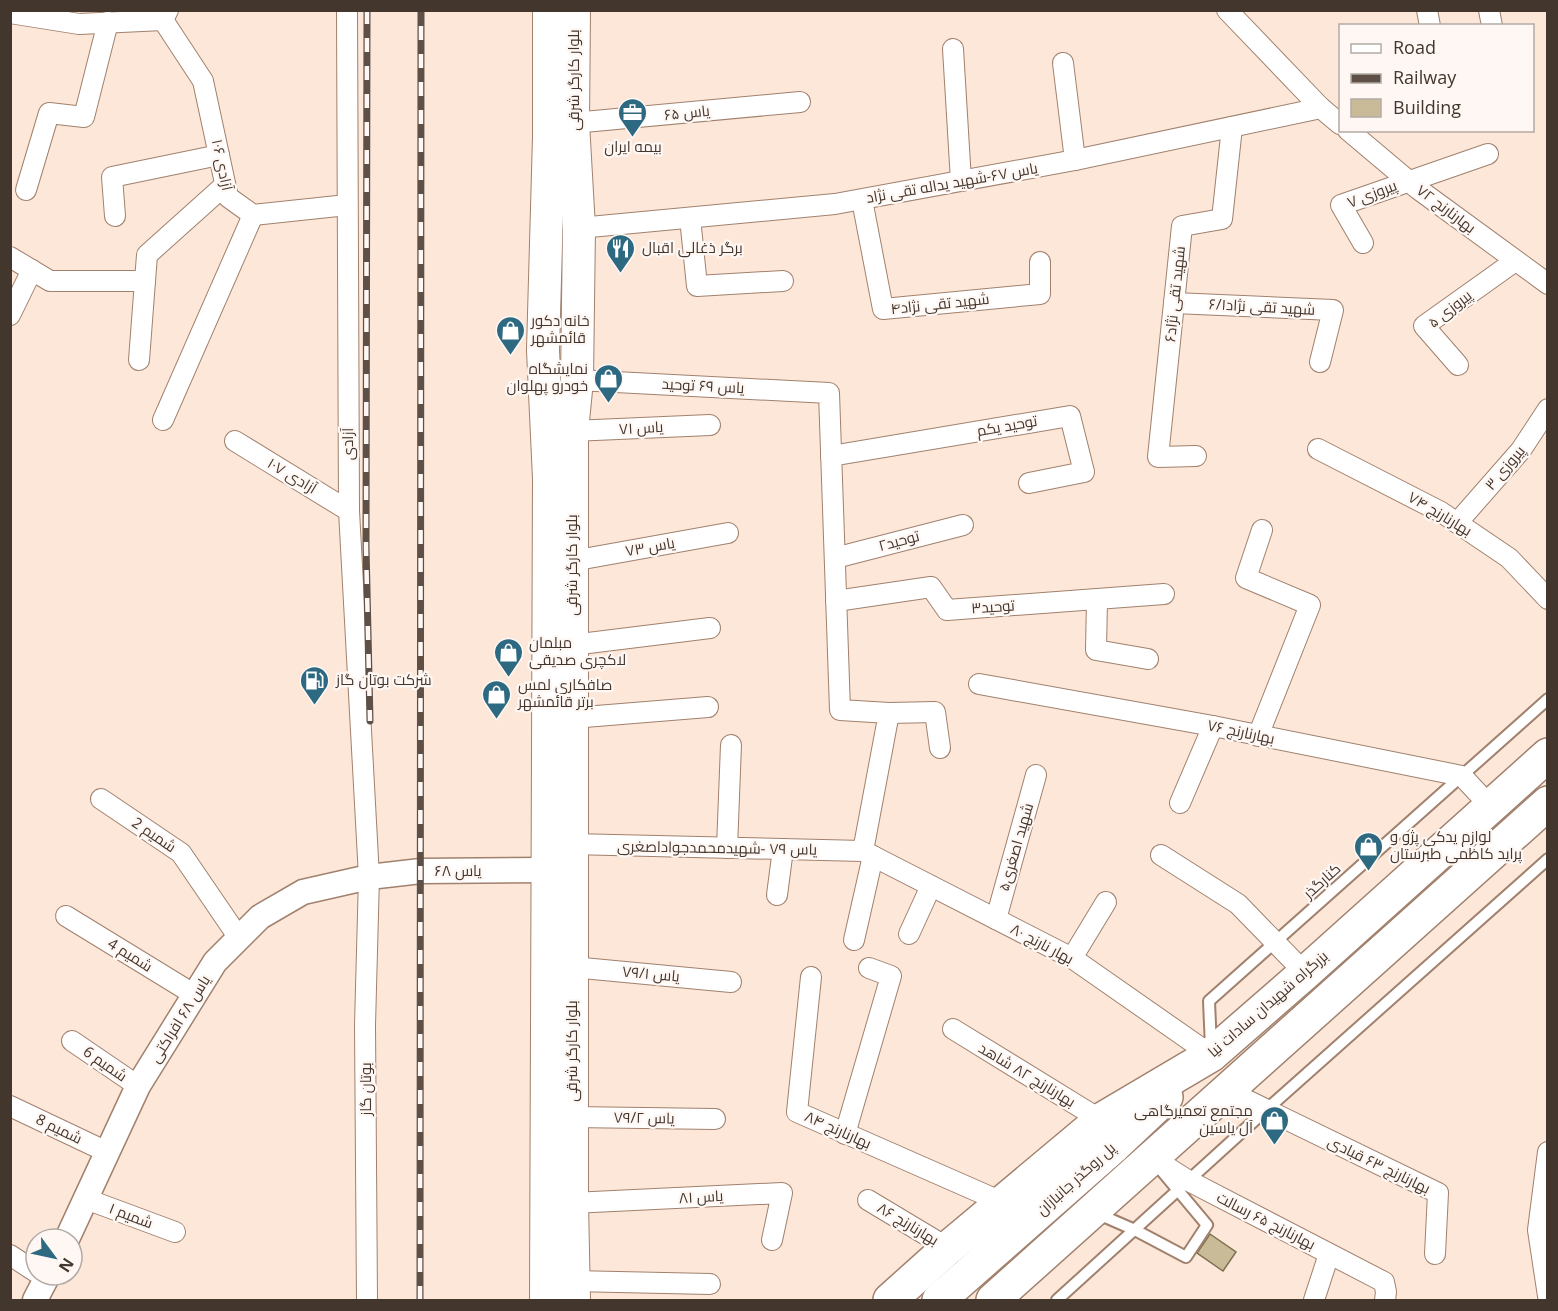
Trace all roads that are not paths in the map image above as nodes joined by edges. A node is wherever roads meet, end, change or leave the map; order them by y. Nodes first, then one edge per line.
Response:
1 (347, 10) edge
2 (549, 10) edge
3 (574, 10) edge
4 (1227, 10) edge
5 (10, 13) edge
6 (166, 15) edge
7 (108, 22) junction
8 (953, 49) dead end
9 (1063, 63) dead end
10 (800, 102) dead end
11 (1321, 108) junction
12 (1339, 122) edge
13 (573, 123) junction
14 (1232, 127) junction
15 (1350, 132) edge
16 (1488, 153) dead end
17 (219, 155) junction
18 (1075, 160) junction
19 (1408, 180) junction
20 (961, 182) junction
21 (225, 185) junction
22 (26, 190) dead end
23 (862, 200) junction
24 (347, 205) junction
25 (253, 215) junction
26 (115, 216) dead end
27 (690, 218) junction
28 (579, 228) junction
29 (1363, 243) dead end
30 (10, 257) edge
31 (1515, 261) junction
32 (1040, 262) dead end
33 (32, 270) junction
34 (145, 281) junction
35 (783, 281) dead end
36 (1548, 284) edge
37 (1174, 303) junction
38 (10, 315) edge
39 (139, 360) dead end
40 (1320, 362) dead end
41 (1458, 365) dead end
42 (577, 380) junction
43 (1548, 409) edge
44 (163, 420) dead end
45 (710, 425) dead end
46 (573, 431) junction
47 (235, 441) dead end
48 (1318, 448) dead end
49 (831, 456) junction
50 (1196, 456) dead end
51 (1029, 483) dead end
52 (349, 510) junction
53 (1456, 523) junction
54 (963, 525) dead end
55 (1262, 530) dead end
56 (728, 533) dead end
57 (835, 558) junction
58 (572, 561) junction
59 (1164, 594) dead end
60 (1097, 599) junction
61 (1548, 599) edge
62 (836, 601) junction
63 (710, 628) dead end
64 (572, 645) junction
65 (1148, 659) dead end
66 (979, 684) dead end
67 (1548, 699) edge
68 (708, 706) dead end
69 (889, 713) junction
70 (572, 718) junction
71 (1213, 726) junction
72 (1258, 736) junction
73 (731, 746) dead end
74 (940, 748) dead end
75 (1548, 755) edge
76 (1036, 775) dead end
77 (1462, 776) junction
78 (101, 799) dead end
79 (1180, 802) dead end
80 (1548, 803) edge
81 (1490, 806) junction
82 (571, 844) junction
83 (727, 848) junction
84 (783, 849) junction
85 (868, 854) junction
86 (1161, 855) dead end
87 (1548, 859) edge
88 (548, 870) junction
89 (369, 877) junction
90 (931, 886) junction
91 (777, 895) dead end
92 (1106, 902) dead end
93 (66, 916) dead end
94 (996, 919) junction
95 (909, 934) dead end
96 (239, 938) junction
97 (854, 940) dead end
98 (1276, 943) junction
99 (1072, 958) junction
100 (572, 967) junction
101 (868, 968) dead end
102 (1305, 973) junction
103 (811, 977) dead end
104 (731, 982) dead end
105 (195, 995) junction
106 (953, 1029) dead end
107 (72, 1041) dead end
108 (1211, 1055) junction
109 (138, 1086) junction
110 (1226, 1090) junction
111 (10, 1106) edge
112 (1266, 1110) junction
113 (572, 1117) junction
114 (715, 1119) dead end
115 (1101, 1120) junction
116 (845, 1134) junction
117 (107, 1152) junction
118 (1548, 1152) edge
119 (1151, 1157) junction
120 (1183, 1186) junction
121 (86, 1199) junction
122 (868, 1200) dead end
123 (572, 1203) junction
124 (1004, 1203) junction
125 (1093, 1212) junction
126 (73, 1227) edge
127 (1135, 1230) junction
128 (175, 1233) dead end
129 (772, 1240) dead end
130 (948, 1248) junction
131 (1329, 1254) junction
132 (1434, 1254) dead end
133 (10, 1255) edge
134 (24, 1268) edge
135 (710, 1284) dead end
136 (573, 1291) edge
137 (1384, 1291) edge
138 (1548, 1296) edge
139 (367, 1300) edge
140 (546, 1300) edge
141 (890, 1300) edge
142 (939, 1300) edge
143 (993, 1300) edge
144 (1058, 1300) edge
145 (1314, 1300) edge

1 - 24 street, آزادی
2 - 88 main road, بلوار کارگر شرقی
3 - 13 main road, بلوار کارگر شرقی
4 - 11 street
5 - 7 street
6 - 7 street
6 - 17 street, آزادی ۱۰۶
7 - 22 street
8 - 20 street
9 - 18 street
10 - 13 street, یاس ۶۵
11 - 12 street
11 - 14 street, یاس ۶۷-شهید یداله تقی نژاد
13 - 28 main road, بلوار کارگر شرقی
14 - 18 street, یاس ۶۷-شهید یداله تقی نژاد
14 - 37 street, شهید تقی نژاد۶
15 - 19 street, بهارنارنج ۷۲
16 - 19 street
17 - 21 street, آزادی ۱۰۶
17 - 26 street
18 - 20 street, یاس ۶۷-شهید یداله تقی نژاد
19 - 29 street, پیروزی ۷
19 - 31 street, بهارنارنج ۷۲
20 - 23 street, یاس ۶۷-شهید یداله تقی نژاد
21 - 25 street, آزادی ۱۰۶
21 - 34 street
23 - 27 street, یاس ۶۷-شهید یداله تقی نژاد
23 - 32 street, شهید تقی نژاد۴
24 - 25 street
24 - 52 street, آزادی
25 - 44 street
27 - 28 street, یاس ۶۷-شهید یداله تقی نژاد
27 - 35 street
28 - 42 main road, بلوار کارگر شرقی
30 - 33 street
31 - 36 street, بهارنارنج ۷۲
31 - 41 street, پیروزی ۵
33 - 34 street
33 - 38 street
34 - 39 street
37 - 40 street, شهید تقی نژاد۶/۱
37 - 50 street, شهید تقی نژاد۶
42 - 46 main road, بلوار کارگر شرقی
42 - 49 street, یاس ۶۹ توحید
43 - 53 street, پیروزی ۳
45 - 46 street, یاس ۷۱
46 - 58 main road, بلوار کارگر شرقی
47 - 52 street, آزادی ۱۰۷
48 - 53 street, بهارنارنج ۷۴
49 - 51 street, توحید یکم
49 - 57 street
52 - 89 street, آزادی
53 - 61 street, بهارنارنج ۷۴
54 - 57 street, توحید۲
55 - 72 street
56 - 58 street, یاس ۷۳
57 - 62 street
58 - 64 main road, بلوار کارگر شرقی
59 - 60 street, توحید۳
60 - 62 street, توحید۳
60 - 65 street
62 - 69 street
63 - 64 street
64 - 70 main road, بلوار کارگر شرقی
66 - 71 street, بهارنارنج ۷۶
67 - 77 lane, کنارگذر
68 - 70 street
69 - 74 street
69 - 85 street
70 - 82 main road, بلوار کارگر شرقی
71 - 72 street, بهارنارنج ۷۶
71 - 79 street
72 - 77 street, بهارنارنج ۷۶
73 - 83 street
75 - 81 highway, بزرگراه شهیدان سادات نیا
76 - 94 street, شهید اصغری۵
77 - 81 street
77 - 98 lane, کنارگذر
78 - 96 street, شمیم 2
80 - 110 highway
81 - 102 highway, بزرگراه شهیدان سادات نیا
82 - 83 street, یاس ۷۹ -شهیدمحمدجواداصغری
82 - 100 main road, بلوار کارگر شرقی
83 - 84 street, یاس ۷۹ -شهیدمحمدجواداصغری
84 - 85 street, یاس ۷۹ -شهیدمحمدجواداصغری
84 - 91 street
85 - 90 street, بهار نارنج ۸۰
85 - 97 street
86 - 98 street
87 - 112 lane
88 - 89 street, یاس ۶۸
88 - 140 main road, بلوار کارگر شرقی
89 - 96 street, یاس ۶۸ افراکتی
89 - 139 street, بوتان گاز
90 - 94 street, بهار نارنج ۸۰
90 - 95 street
92 - 99 street
93 - 105 street, شمیم 4
94 - 99 street, بهار نارنج ۸۰
96 - 105 street, یاس ۶۸ افراکتی
98 - 102 street
98 - 108 lane, کنارگذر
99 - 108 street, بهار نارنج ۸۰
100 - 104 street, یاس ۷۹/۱
100 - 113 main road, بلوار کارگر شرقی
101 - 116 street
102 - 108 highway, بزرگراه شهیدان سادات نیا
103 - 116 street, بهارنارنج ۸۴
105 - 109 street, یاس ۶۸ افراکتی
106 - 115 street, بهارنارنج ۸۲ شاهد
107 - 109 street, شمیم 6
108 - 115 highway, بزرگراه شهیدان سادات نیا
108 - 142 highway, پل روگذر جانبازان
109 - 117 street, یاس ۶۸ افراکتی
110 - 112 street
110 - 119 highway
111 - 117 street, شمیم 8
112 - 120 lane
112 - 132 street, بهارنارنج ۶۳ قبادی
113 - 114 street, یاس ۷۹/۲
113 - 123 main road, بلوار کارگر شرقی
115 - 124 highway, بزرگراه شهیدان سادات نیا
116 - 124 street, بهارنارنج ۸۴
117 - 121 street, یاس ۶۸ افراکتی
118 - 138 street
119 - 120 street, بهارنارنج ۶۵ رسالت
119 - 125 highway
120 - 127 lane
120 - 127 lane
120 - 131 street, بهارنارنج ۶۵ رسالت
121 - 126 street, یاس ۶۸ افراکتی
121 - 128 street, شمیم ۱
122 - 130 street, بهارنارنج ۸۶
123 - 129 street, یاس ۸۱
123 - 136 main road, بلوار کارگر شرقی
124 - 130 highway, بزرگراه شهیدان سادات نیا
125 - 127 lane
125 - 143 highway
127 - 144 lane
130 - 141 highway, بزرگراه شهیدان سادات نیا
131 - 137 street, بهارنارنج ۶۵ رسالت
131 - 145 street
133 - 134 street
135 - 136 street

